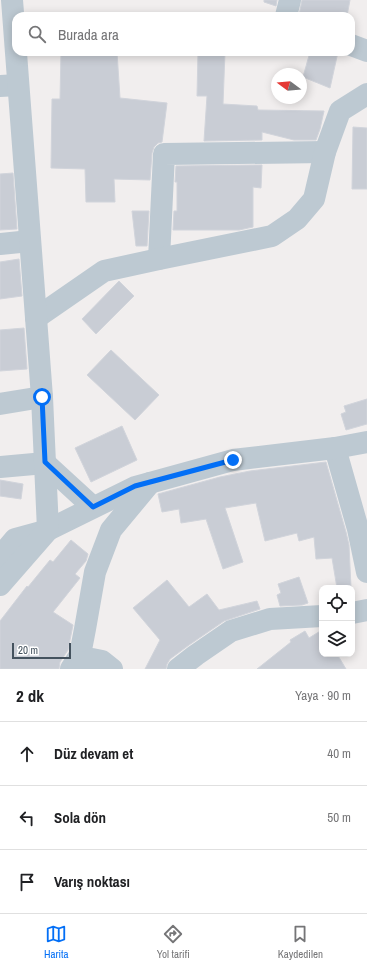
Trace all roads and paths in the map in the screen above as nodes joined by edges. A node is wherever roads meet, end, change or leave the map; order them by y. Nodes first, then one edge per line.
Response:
1 (12, 0) edge
2 (290, 0) edge
3 (13, 12) edge
4 (287, 12) edge
5 (355, 46) edge
6 (367, 51) edge
7 (12, 55) edge
8 (9, 85) edge
9 (367, 94) edge
10 (325, 152) junction
11 (30, 241) junction
12 (0, 244) edge
13 (159, 259) junction
14 (36, 318) junction
15 (42, 397) junction
16 (0, 404) edge
17 (367, 442) edge
18 (336, 448) junction
19 (45, 462) junction
20 (0, 467) edge
21 (151, 482) junction
22 (93, 507) junction
23 (48, 530) junction
24 (0, 557) edge
25 (367, 572) edge
26 (0, 585) edge
27 (367, 610) edge
28 (355, 613) edge
29 (319, 616) edge
30 (71, 669) edge
31 (78, 669) edge
32 (112, 669) edge
33 (178, 669) edge

1 - 3 street
2 - 4 street
5 - 6 street
7 - 8 street
8 - 11 street
9 - 10 street
10 - 13 street
10 - 13 street
11 - 12 street
11 - 14 street
13 - 14 street
14 - 15 street
15 - 16 street
15 - 19 street
17 - 18 street
18 - 21 street
18 - 25 street
19 - 20 street
19 - 22 street
19 - 23 street
21 - 22 street
21 - 30 street
22 - 23 street
23 - 24 street
23 - 26 street
27 - 28 street
29 - 33 street
31 - 32 street

